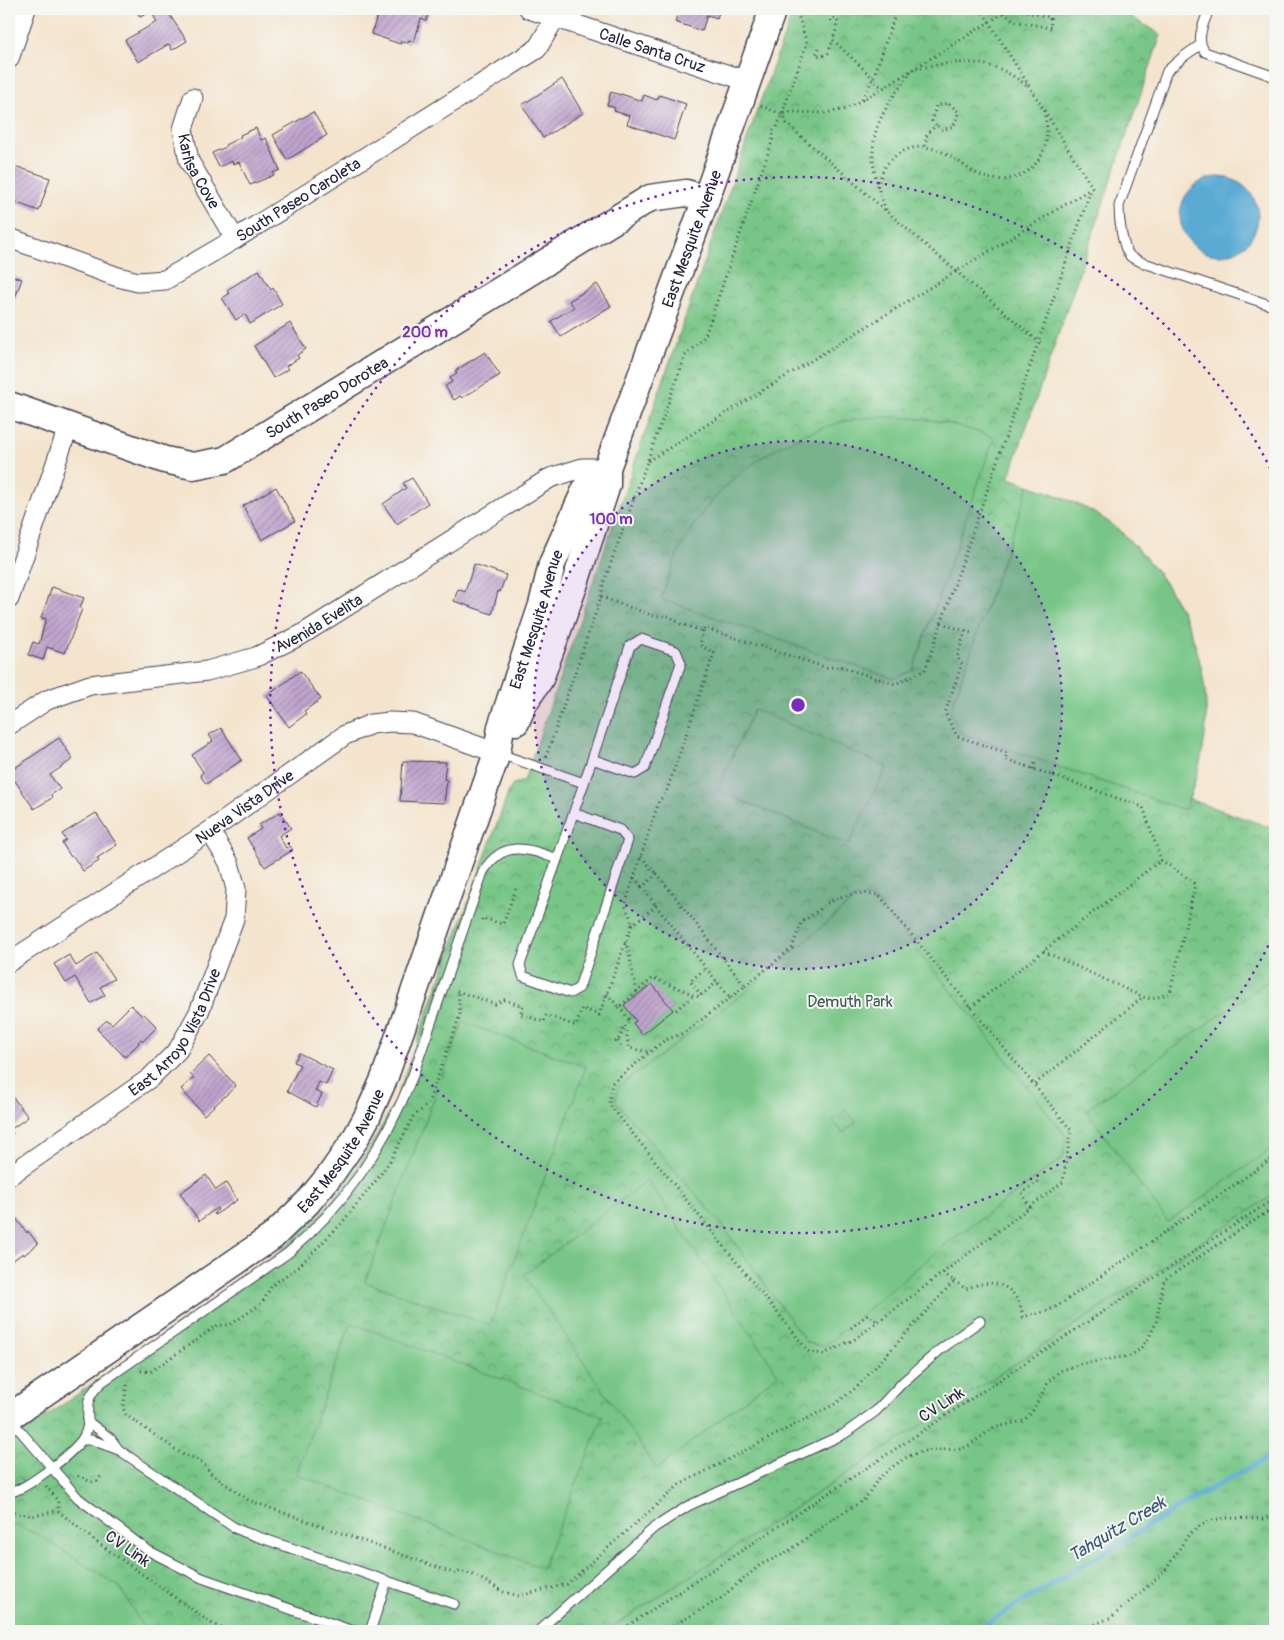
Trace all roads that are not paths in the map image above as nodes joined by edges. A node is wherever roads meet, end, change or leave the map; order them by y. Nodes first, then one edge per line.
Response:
1 (26, 9) edge
2 (529, 9) edge
3 (772, 9) edge
4 (1209, 9) edge
5 (556, 13) edge
6 (1200, 45) junction
7 (9, 59) edge
8 (1275, 77) edge
9 (751, 92) junction
10 (192, 98) dead end
11 (706, 199) junction
12 (9, 238) edge
13 (235, 239) junction
14 (1275, 305) edge
15 (9, 404) edge
16 (69, 425) junction
17 (607, 468) junction
18 (9, 599) edge
19 (9, 725) edge
20 (498, 753) junction
21 (592, 759) junction
22 (584, 784) junction
23 (574, 814) junction
24 (210, 831) junction
25 (557, 859) junction
26 (9, 962) edge
27 (9, 1176) edge
28 (980, 1321) dead end
29 (9, 1418) edge
30 (87, 1421) junction
31 (82, 1440) junction
32 (118, 1450) junction
33 (52, 1468) junction
34 (9, 1492) edge
35 (387, 1581) junction
36 (454, 1604) dead end
37 (352, 1631) edge
38 (370, 1631) edge
39 (538, 1631) edge

1 - 7 street
2 - 5 street, Calle Santa Cruz
3 - 9 street, East Mesquite Avenue
4 - 6 lane
5 - 9 street, Calle Santa Cruz
5 - 13 street, South Paseo Caroleta
6 - 8 lane
6 - 14 lane
9 - 11 street, East Mesquite Avenue
10 - 13 street, Karlisa Cove
11 - 16 street, South Paseo Dorotea
11 - 17 street, East Mesquite Avenue
12 - 13 street, South Paseo Caroleta
15 - 16 street, South Paseo Dorotea
16 - 18 street
17 - 19 street, Avenida Evelita
17 - 20 street, East Mesquite Avenue
20 - 22 lane
20 - 24 street, Nueva Vista Drive
20 - 29 street, East Mesquite Avenue
21 - 21 lane
21 - 22 lane
22 - 23 lane
23 - 25 lane
23 - 25 lane
24 - 26 street, Nueva Vista Drive
24 - 27 street, East Arroyo Vista Drive
25 - 30 lane
28 - 39 lane
29 - 33 lane
30 - 31 lane
30 - 32 lane
31 - 32 lane
31 - 33 lane
32 - 35 lane
33 - 34 lane
33 - 37 lane
35 - 36 lane
35 - 38 lane

